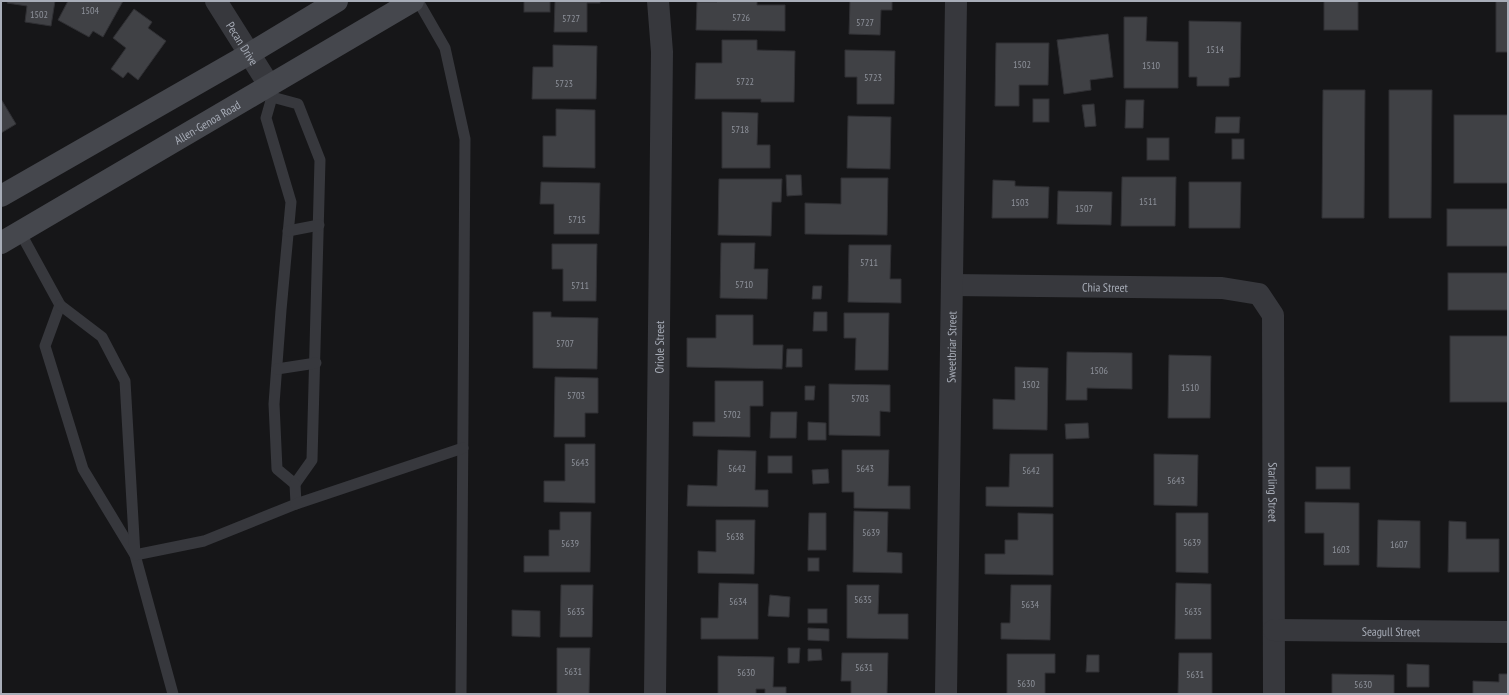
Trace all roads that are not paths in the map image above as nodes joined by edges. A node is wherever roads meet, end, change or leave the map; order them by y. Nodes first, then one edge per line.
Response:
1 (216, 1) edge
2 (337, 1) edge
3 (413, 1) edge
4 (418, 1) edge
5 (658, 1) edge
6 (956, 1) edge
7 (249, 54) junction
8 (271, 91) junction
9 (1, 196) edge
10 (319, 225) junction
11 (288, 231) junction
12 (20, 232) junction
13 (1, 243) edge
14 (952, 285) junction
15 (1259, 294) joint
16 (60, 305) junction
17 (316, 363) junction
18 (277, 370) junction
19 (463, 448) junction
20 (295, 484) junction
21 (296, 504) junction
22 (135, 555) junction
23 (1274, 630) junction
24 (1508, 632) edge
25 (173, 694) edge
26 (461, 694) edge
27 (655, 694) edge
28 (946, 694) edge
29 (1274, 694) edge

1 - 7 street, Pecan Drive
2 - 7 main road
3 - 8 main road, Allen-Genoa Road
4 - 19 lane
5 - 27 street, Oriole Street
6 - 14 street, Sweetbriar Street
7 - 8 street, Pecan Drive
7 - 9 main road
8 - 10 lane
8 - 11 lane
8 - 12 main road, Allen-Genoa Road
10 - 11 lane
10 - 17 lane
11 - 18 lane
12 - 13 main road, Allen-Genoa Road
12 - 16 lane
14 - 15 street, Chia Street
14 - 28 street, Sweetbriar Street
15 - 23 street, Starling Street
16 - 22 lane
16 - 22 lane
17 - 18 lane
17 - 20 lane
18 - 20 lane
19 - 21 lane
19 - 26 lane
20 - 21 lane
21 - 22 lane
22 - 25 lane
23 - 24 street, Seagull Street
23 - 29 street, Starling Street

